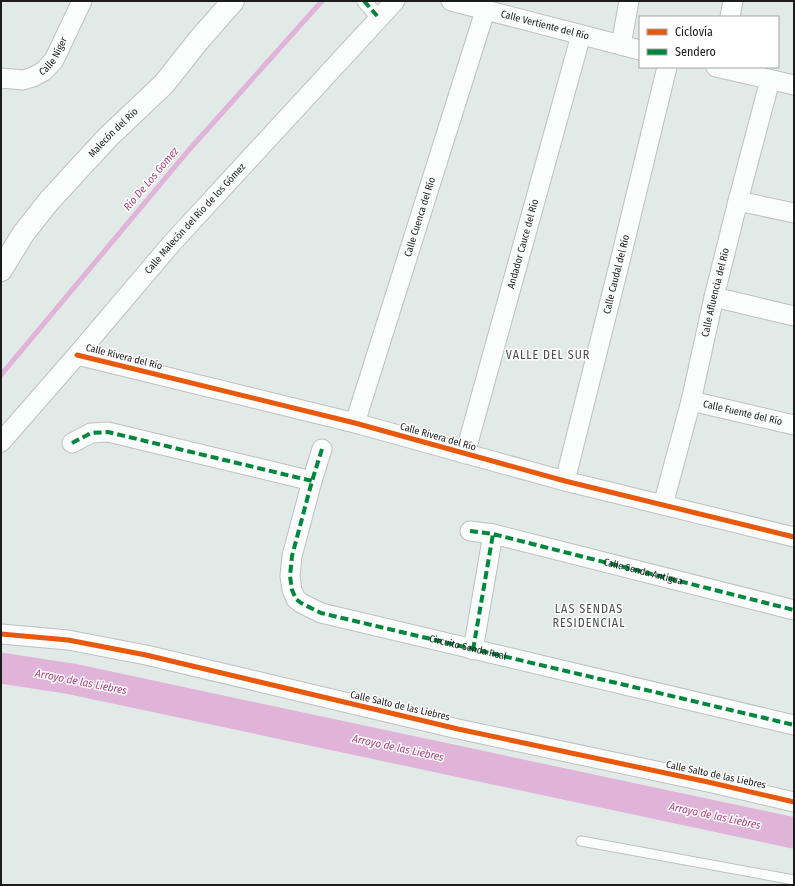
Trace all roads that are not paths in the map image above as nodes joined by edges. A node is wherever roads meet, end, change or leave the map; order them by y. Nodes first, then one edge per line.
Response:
1 (82, 1) edge
2 (395, 1) edge
3 (451, 1) edge
4 (629, 1) edge
5 (733, 1) edge
6 (226, 3) edge
7 (371, 9) edge
8 (485, 11) junction
9 (730, 16) edge
10 (581, 35) junction
11 (621, 45) junction
12 (639, 50) edge
13 (667, 68) edge
14 (722, 68) edge
15 (1, 78) edge
16 (770, 80) junction
17 (794, 85) edge
18 (738, 202) junction
19 (794, 213) edge
20 (1, 270) edge
21 (714, 297) junction
22 (794, 316) edge
23 (78, 355) junction
24 (691, 400) junction
25 (355, 423) junction
26 (794, 425) edge
27 (1, 442) edge
28 (72, 443) dead end
29 (322, 449) dead end
30 (465, 454) junction
31 (312, 481) junction
32 (565, 481) junction
33 (663, 505) junction
34 (470, 531) dead end
35 (493, 534) junction
36 (794, 537) edge
37 (794, 610) edge
38 (1, 634) edge
39 (473, 650) junction
40 (794, 725) edge
41 (794, 802) edge
42 (581, 841) dead end
43 (794, 880) edge

1 - 15 street, Calle Níger
2 - 7 street, Calle Malecón del Río de los Gómez
3 - 8 street, Calle Vertiente del Río
4 - 11 street
5 - 9 street
6 - 20 street, Malecón del Río
7 - 23 street, Calle Malecón del Río de los Gómez
8 - 10 street, Calle Vertiente del Río
8 - 25 street, Calle Cuenca del Río
10 - 11 street, Calle Vertiente del Río
10 - 30 street, Andador Cauce del Río
11 - 12 street, Calle Vertiente del Río
13 - 32 street, Calle Caudal del Río
14 - 16 street
16 - 17 street
16 - 18 street, Calle Afluencia del Río
18 - 19 street
18 - 21 street, Calle Afluencia del Río
21 - 22 street
21 - 24 street, Calle Afluencia del Río
23 - 25 street, Calle Rivera del Río
23 - 27 street, Calle Malecón del Río de los Gómez
24 - 26 street, Calle Fuente del Río
24 - 33 street, Calle Afluencia del Río
25 - 30 street, Calle Rivera del Río
28 - 31 street
29 - 31 street, Circuito Senda Real
30 - 32 street, Calle Rivera del Río
31 - 39 street, Circuito Senda Real
32 - 33 street, Calle Rivera del Río
33 - 36 street, Calle Rivera del Río
34 - 35 street, Calle Senda Antigua
35 - 37 street, Calle Senda Antigua
35 - 39 street
38 - 41 street, Calle Salto de las Liebres
39 - 40 street, Circuito Senda Real
42 - 43 lane

